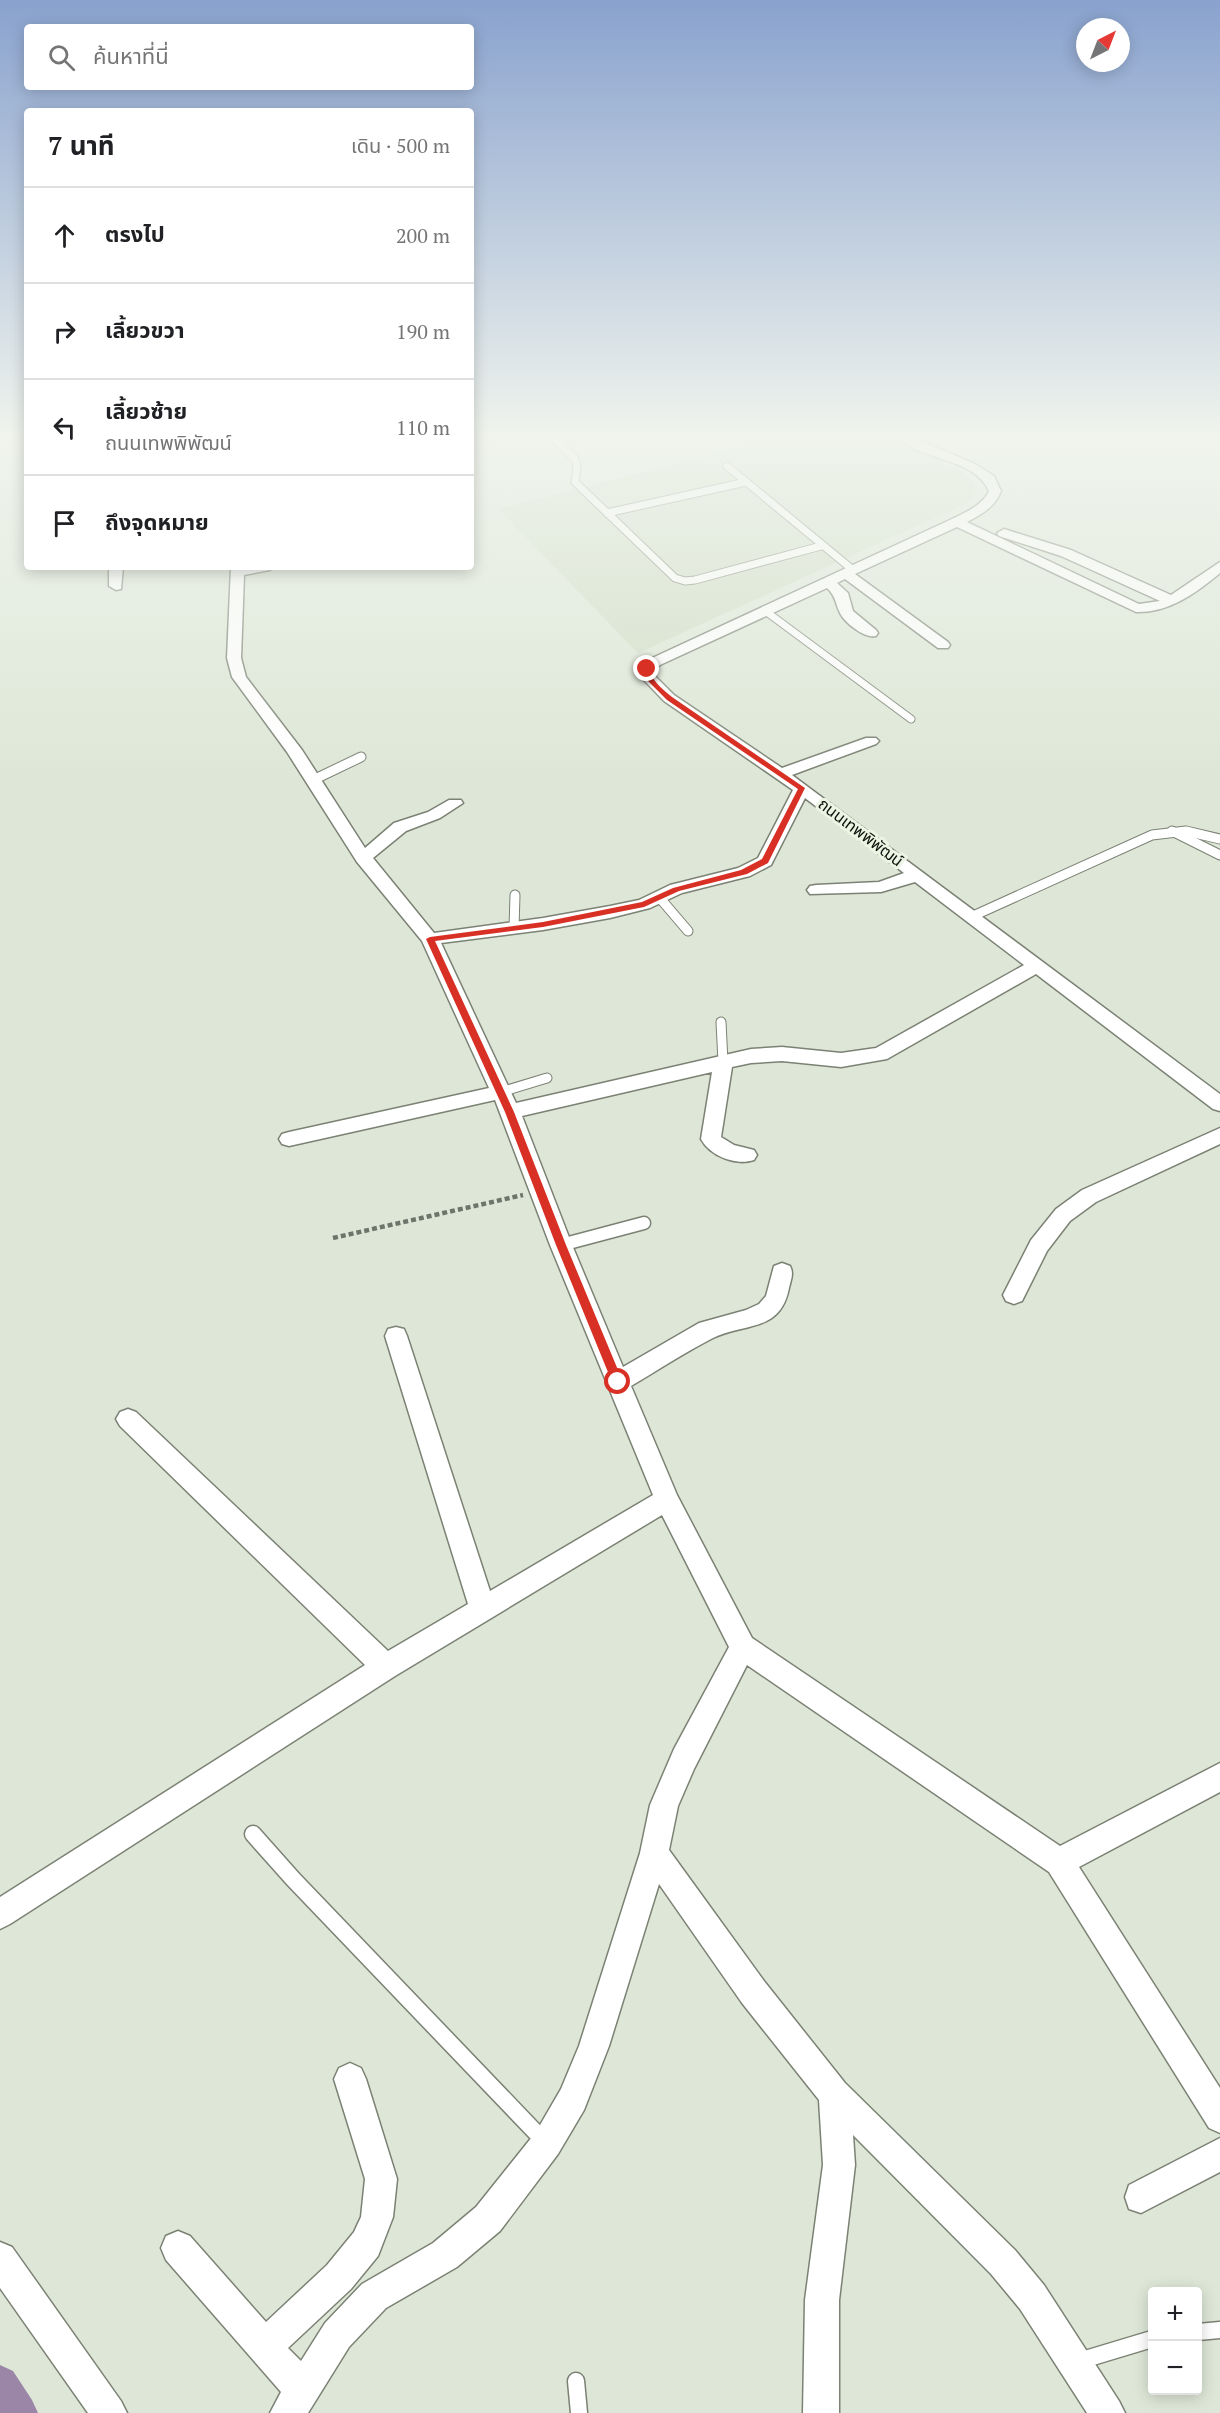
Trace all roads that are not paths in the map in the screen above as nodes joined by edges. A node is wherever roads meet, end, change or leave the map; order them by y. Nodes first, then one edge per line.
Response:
1 (647, 552) edge
2 (800, 552) edge
3 (827, 552) edge
4 (896, 552) edge
5 (1019, 552) edge
6 (1065, 552) edge
7 (1220, 566) edge
8 (116, 570) edge
9 (237, 570) edge
10 (849, 571) junction
11 (827, 581) junction
12 (116, 586) dead end
13 (1170, 600) junction
14 (765, 610) junction
15 (871, 633) dead end
16 (943, 645) dead end
17 (911, 718) dead end
18 (871, 741) dead end
19 (361, 757) dead end
20 (780, 774) junction
21 (313, 780) junction
22 (802, 788) junction
23 (455, 803) dead end
24 (1169, 830) junction
25 (1220, 839) edge
26 (1220, 855) edge
27 (363, 858) junction
28 (917, 875) junction
29 (816, 890) dead end
30 (515, 895) dead end
31 (659, 897) junction
32 (973, 916) junction
33 (514, 928) junction
34 (688, 931) dead end
35 (430, 939) junction
36 (1038, 965) junction
37 (721, 1022) dead end
38 (723, 1062) junction
39 (547, 1078) dead end
40 (501, 1092) junction
41 (1220, 1104) edge
42 (510, 1112) junction
43 (1220, 1135) edge
44 (289, 1139) dead end
45 (747, 1155) dead end
46 (644, 1223) dead end
47 (561, 1245) junction
48 (782, 1272) dead end
49 (1014, 1295) dead end
50 (396, 1336) dead end
51 (618, 1382) junction
52 (128, 1419) dead end
53 (667, 1499) junction
54 (483, 1609) junction
55 (743, 1647) junction
56 (386, 1667) junction
57 (1220, 1777) edge
58 (253, 1834) dead end
59 (654, 1853) junction
60 (1059, 1862) junction
61 (0, 1914) edge
62 (350, 2079) dead end
63 (834, 2094) junction
64 (1220, 2117) edge
65 (547, 2143) junction
66 (1220, 2154) edge
67 (1141, 2197) dead end
68 (178, 2248) dead end
69 (0, 2259) edge
70 (1220, 2330) edge
71 (1202, 2332) edge
72 (1148, 2340) edge
73 (265, 2346) junction
74 (1073, 2363) junction
75 (576, 2381) dead end
76 (295, 2401) edge
77 (109, 2413) edge
78 (579, 2413) edge
79 (821, 2413) edge
80 (1107, 2413) edge

1 - 2 lane
3 - 10 lane
4 - 10 street, ถนนเทพพิพัฒน์
5 - 13 street
6 - 13 street
7 - 13 street
8 - 12 street
9 - 21 street
10 - 11 street, ถนนเทพพิพัฒน์
10 - 16 street
11 - 14 street, ถนนเทพพิพัฒน์
11 - 15 street
14 - 17 lane
14 - 20 street, ถนนเทพพิพัฒน์
18 - 20 street
19 - 21 lane
20 - 22 street, ถนนเทพพิพัฒน์
21 - 27 street
22 - 28 street, ถนนเทพพิพัฒน์
22 - 31 street
23 - 27 street
24 - 25 lane
24 - 26 lane
24 - 32 lane
27 - 35 street
28 - 29 street
28 - 32 street, ถนนเทพพิพัฒน์
30 - 33 lane
31 - 33 street
31 - 34 lane
32 - 36 street, ถนนเทพพิพัฒน์
33 - 35 street
35 - 40 street
36 - 38 street
36 - 41 street, ถนนเทพพิพัฒน์
37 - 38 lane
38 - 42 street
38 - 45 street
39 - 40 lane
40 - 42 street
40 - 44 street
42 - 47 street
43 - 49 street
46 - 47 lane
47 - 51 street
48 - 51 street
50 - 54 street
51 - 53 street
52 - 56 street
53 - 54 street
53 - 55 street
54 - 56 street
55 - 59 street
55 - 60 street
56 - 61 street
57 - 60 street
58 - 65 lane
59 - 63 street
59 - 65 street
60 - 64 street
62 - 73 street
63 - 74 street
63 - 79 street
65 - 76 street
66 - 67 street
68 - 73 street
69 - 77 street
70 - 71 lane
72 - 74 lane
73 - 76 street
74 - 80 street
75 - 78 lane

